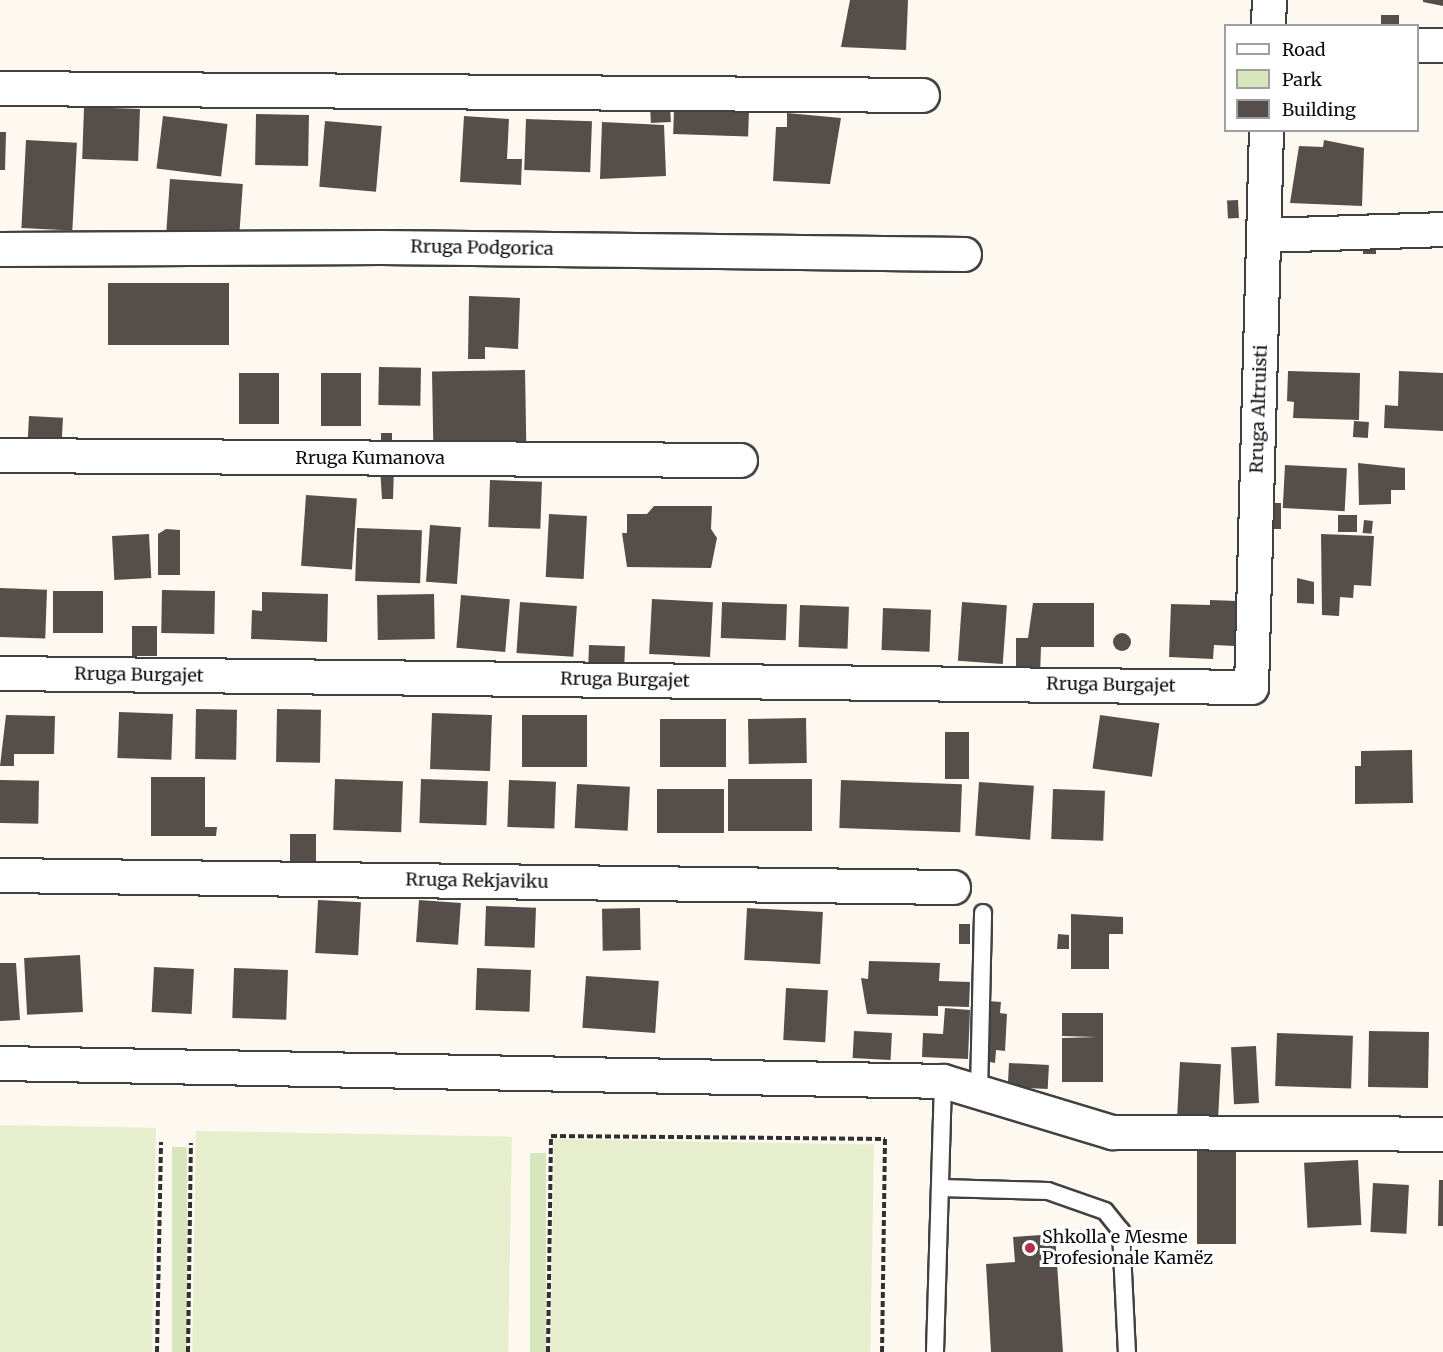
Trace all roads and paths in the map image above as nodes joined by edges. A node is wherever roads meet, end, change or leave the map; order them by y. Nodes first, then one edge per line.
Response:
1 (1269, 0) edge
2 (1268, 24) edge
3 (1419, 45) edge
4 (1443, 45) edge
5 (0, 88) edge
6 (922, 95) dead end
7 (1266, 132) edge
8 (1443, 229) edge
9 (1264, 235) junction
10 (0, 249) edge
11 (964, 254) dead end
12 (0, 455) edge
13 (740, 460) dead end
14 (0, 674) edge
15 (1251, 687) joint
16 (0, 875) edge
17 (953, 887) dead end
18 (983, 913) dead end
19 (0, 1063) edge
20 (944, 1081) junction
21 (979, 1092) junction
22 (1443, 1134) edge
23 (161, 1142) dead end
24 (191, 1143) dead end
25 (940, 1188) junction
26 (157, 1352) edge
27 (188, 1352) edge
28 (548, 1352) edge
29 (882, 1352) edge
30 (934, 1352) edge
31 (1127, 1352) edge

1 - 2 street
3 - 4 street
5 - 6 street
7 - 9 street, Rruga Altruisti
8 - 9 street
9 - 15 street, Rruga Altruisti
10 - 11 street, Rruga Podgorica
12 - 13 street, Rruga Kumanova
14 - 15 street, Rruga Burgajet
16 - 17 street, Rruga Rekjaviku
18 - 21 lane
19 - 20 street
20 - 21 street
20 - 25 lane
21 - 22 street
23 - 26 path
24 - 27 path
25 - 30 lane
25 - 31 lane
28 - 29 path

